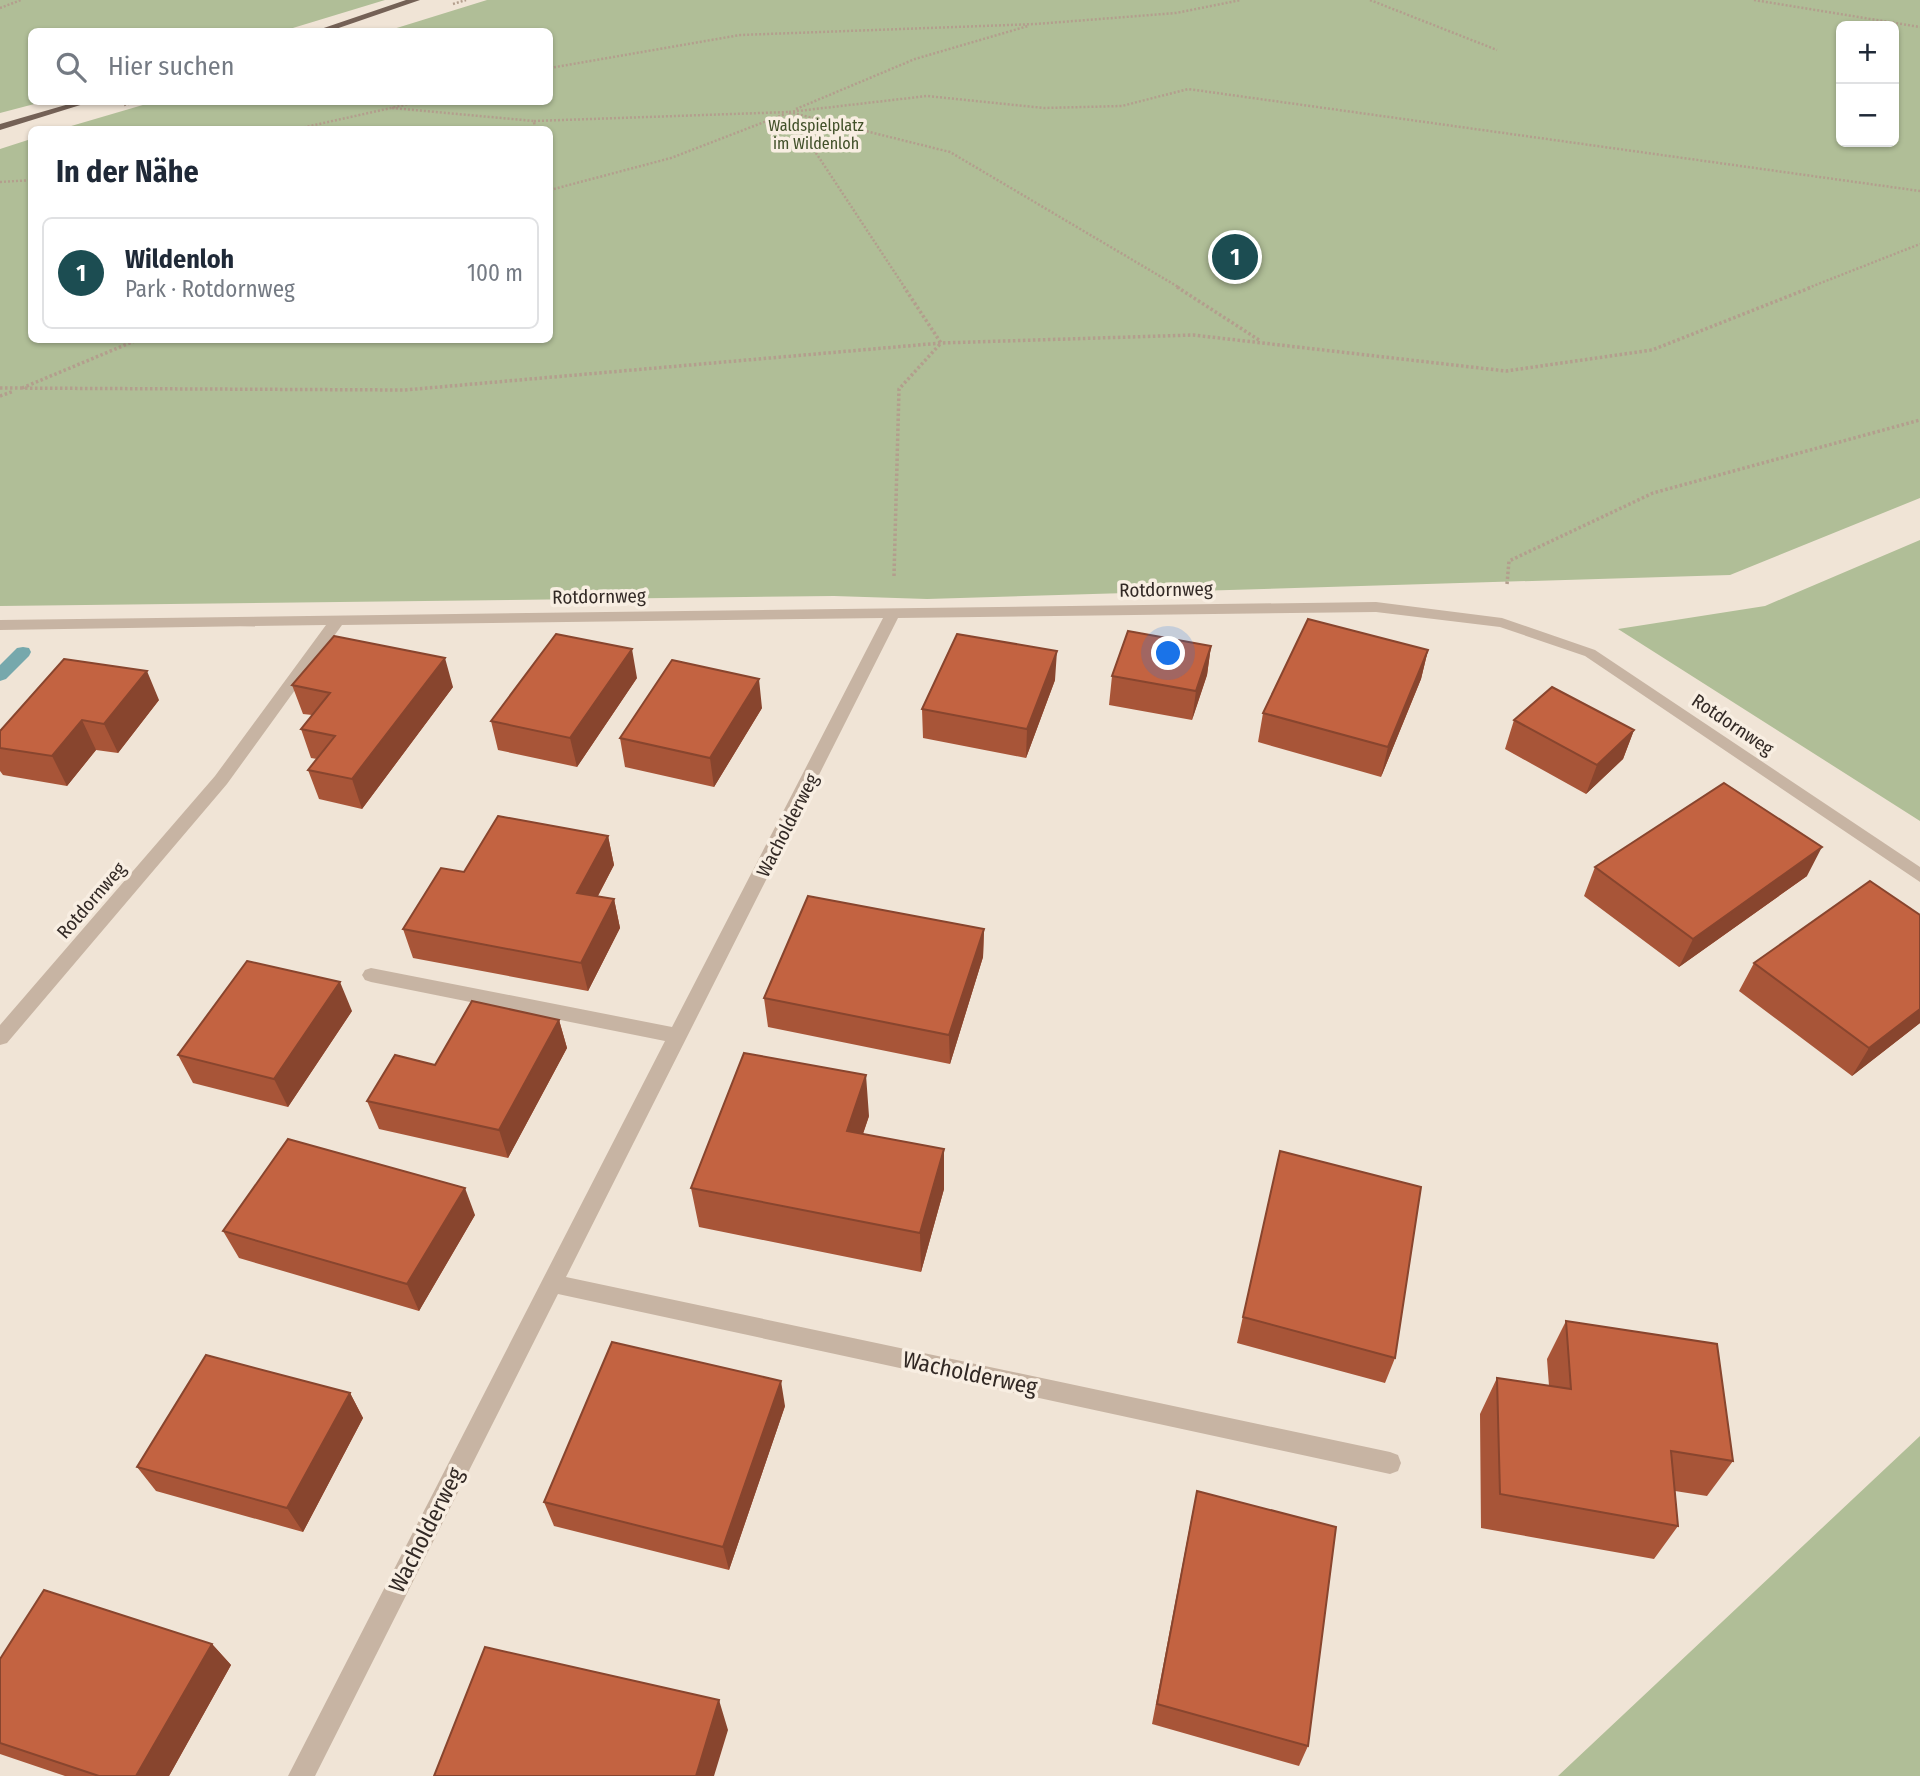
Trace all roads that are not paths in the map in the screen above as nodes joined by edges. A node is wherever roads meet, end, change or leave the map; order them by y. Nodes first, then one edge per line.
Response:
1 (415, 0) edge
2 (328, 28) edge
3 (75, 105) edge
4 (0, 127) edge
5 (893, 613) junction
6 (338, 620) junction
7 (0, 625) edge
8 (1920, 876) edge
9 (371, 975) dead end
10 (678, 1036) junction
11 (0, 1038) edge
12 (551, 1283) junction
13 (1390, 1463) dead end
14 (301, 1776) edge

1 - 2 main road
3 - 4 main road
5 - 6 street, Rotdornweg
5 - 8 street, Rotdornweg
5 - 10 street, Wacholderweg
6 - 7 street, Rotdornweg
6 - 11 street, Rotdornweg
9 - 10 street
10 - 12 street, Wacholderweg
12 - 13 street, Wacholderweg
12 - 14 street, Wacholderweg

